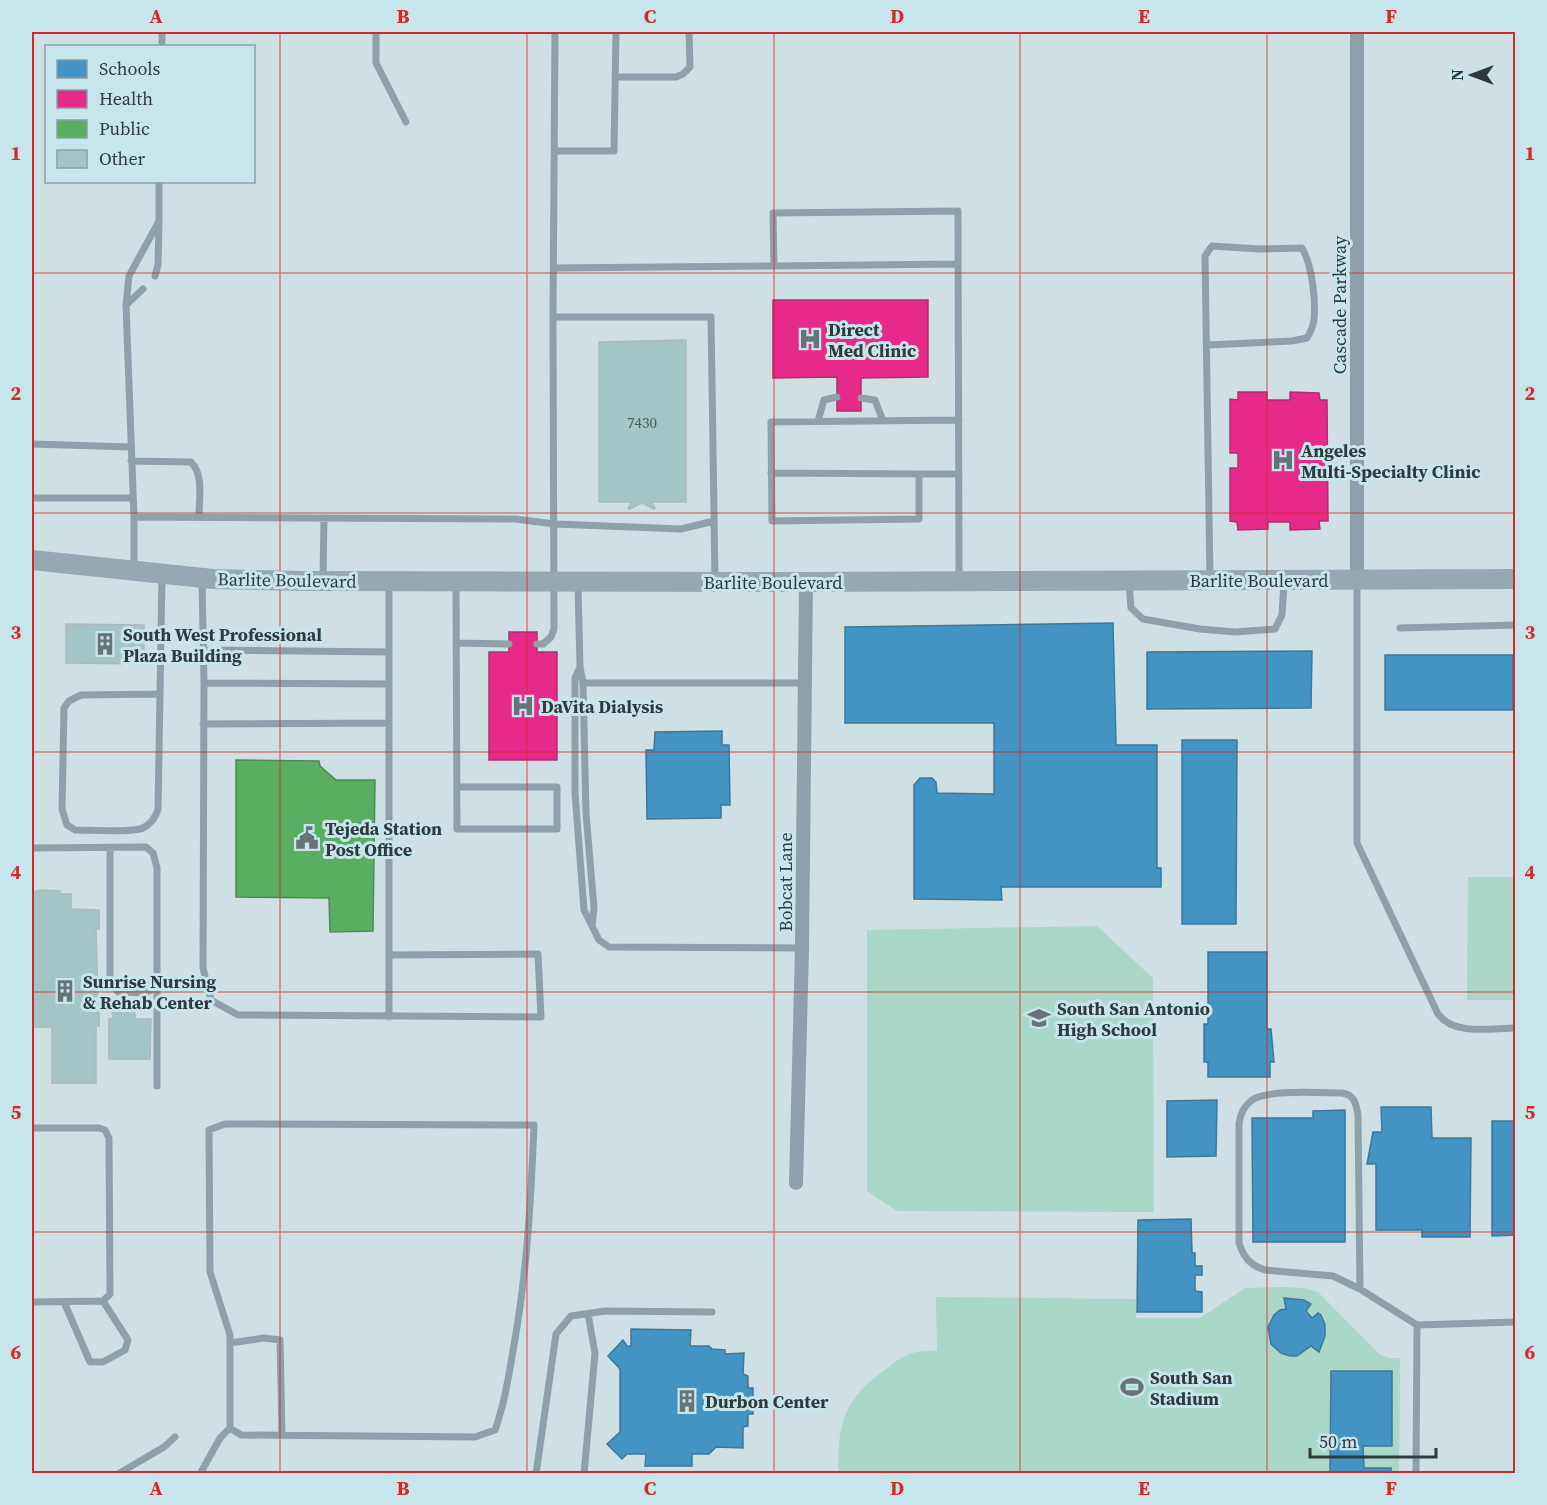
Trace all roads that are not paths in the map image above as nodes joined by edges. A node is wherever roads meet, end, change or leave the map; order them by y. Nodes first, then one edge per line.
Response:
1 (376, 32) edge
2 (555, 32) edge
3 (616, 32) edge
4 (689, 32) edge
5 (1357, 32) edge
6 (615, 77) junction
7 (406, 122) dead end
8 (555, 151) junction
9 (159, 183) edge
10 (159, 221) junction
11 (958, 264) junction
12 (774, 266) junction
13 (554, 268) junction
14 (155, 276) dead end
15 (143, 289) dead end
16 (126, 305) junction
17 (554, 317) junction
18 (1207, 345) junction
19 (837, 397) dead end
20 (861, 398) dead end
21 (883, 420) junction
22 (958, 420) junction
23 (818, 421) junction
24 (32, 444) edge
25 (131, 447) junction
26 (131, 461) junction
27 (771, 473) junction
28 (919, 474) junction
29 (958, 474) junction
30 (32, 498) edge
31 (133, 498) junction
32 (134, 517) junction
33 (199, 517) junction
34 (324, 518) junction
35 (714, 521) junction
36 (555, 524) junction
37 (32, 560) edge
38 (134, 571) junction
39 (162, 573) junction
40 (202, 577) junction
41 (1357, 579) junction
42 (1515, 579) edge
43 (959, 580) junction
44 (1128, 580) junction
45 (1284, 580) junction
46 (322, 581) junction
47 (389, 581) junction
48 (555, 581) junction
49 (578, 581) junction
50 (1210, 581) junction
51 (456, 582) junction
52 (716, 582) junction
53 (806, 582) junction
54 (1515, 626) edge
55 (1400, 627) dead end
56 (457, 643) junction
57 (509, 644) dead end
58 (537, 644) dead end
59 (203, 651) junction
60 (389, 652) junction
61 (580, 667) junction
62 (583, 682) junction
63 (204, 683) junction
64 (804, 683) junction
65 (389, 684) junction
66 (160, 694) junction
67 (389, 723) junction
68 (203, 724) junction
69 (457, 787) junction
70 (32, 848) edge
71 (110, 848) junction
72 (592, 926) junction
73 (802, 948) junction
74 (389, 955) junction
75 (157, 987) junction
76 (389, 1017) junction
77 (1515, 1028) edge
78 (157, 1086) dead end
79 (32, 1128) edge
80 (796, 1183) dead end
81 (1360, 1289) junction
82 (104, 1301) junction
83 (32, 1302) edge
84 (64, 1302) junction
85 (712, 1312) dead end
86 (588, 1314) junction
87 (1515, 1322) edge
88 (1417, 1325) junction
89 (230, 1343) junction
90 (230, 1428) junction
91 (282, 1435) junction
92 (175, 1437) dead end
93 (134, 1465) junction
94 (118, 1473) edge
95 (139, 1473) edge
96 (200, 1473) edge
97 (536, 1473) edge
98 (584, 1473) edge
99 (1416, 1473) edge

1 - 7 lane
2 - 8 lane
3 - 6 lane
4 - 6 lane
5 - 41 street, Cascade Parkway
6 - 8 lane
8 - 13 lane
9 - 10 lane
10 - 14 lane
10 - 16 lane
11 - 12 lane
11 - 12 lane
11 - 22 lane
12 - 13 lane
13 - 17 lane
15 - 16 lane
16 - 25 lane
17 - 35 lane
17 - 36 lane
18 - 18 lane
18 - 50 lane
19 - 23 lane
20 - 21 lane
21 - 22 lane
21 - 23 lane
22 - 29 lane
23 - 27 lane
24 - 25 lane
25 - 26 lane
26 - 31 lane
26 - 33 lane
27 - 28 lane
27 - 28 lane
28 - 29 lane
29 - 43 lane
30 - 31 lane
31 - 32 lane
32 - 33 lane
32 - 38 lane
33 - 34 lane
34 - 36 lane
34 - 46 lane
35 - 36 lane
35 - 52 lane
36 - 48 lane
37 - 38 street, Barlite Boulevard
38 - 39 street, Barlite Boulevard
39 - 40 street, Barlite Boulevard
39 - 66 lane
40 - 46 street, Barlite Boulevard
40 - 59 lane
41 - 42 street, Barlite Boulevard
41 - 45 street, Barlite Boulevard
41 - 77 lane
43 - 44 street, Barlite Boulevard
43 - 53 street, Barlite Boulevard
44 - 45 lane
44 - 50 street, Barlite Boulevard
45 - 50 street, Barlite Boulevard
46 - 47 street, Barlite Boulevard
47 - 51 street, Barlite Boulevard
47 - 60 lane
48 - 49 street, Barlite Boulevard
48 - 51 street, Barlite Boulevard
48 - 58 lane
49 - 52 street, Barlite Boulevard
49 - 61 lane
51 - 56 lane
52 - 53 street, Barlite Boulevard
53 - 64 street, Bobcat Lane
54 - 55 lane
56 - 57 lane
56 - 69 lane
59 - 60 lane
59 - 63 lane
60 - 65 lane
61 - 62 lane
61 - 72 lane
62 - 64 lane
62 - 72 lane
63 - 65 lane
63 - 68 lane
64 - 73 street, Bobcat Lane
65 - 67 lane
66 - 66 lane
67 - 68 lane
67 - 74 lane
68 - 76 lane
69 - 69 lane
70 - 71 lane
71 - 75 lane
71 - 75 lane
72 - 73 lane
73 - 80 street, Bobcat Lane
74 - 76 lane
74 - 76 lane
75 - 78 lane
79 - 82 lane
81 - 81 lane
81 - 88 lane
82 - 84 lane
82 - 84 lane
83 - 84 lane
85 - 86 lane
86 - 97 lane
86 - 98 lane
87 - 88 lane
88 - 99 lane
89 - 90 lane
89 - 91 lane
89 - 91 lane
90 - 91 lane
90 - 96 lane
92 - 93 lane
93 - 94 lane
93 - 95 lane

